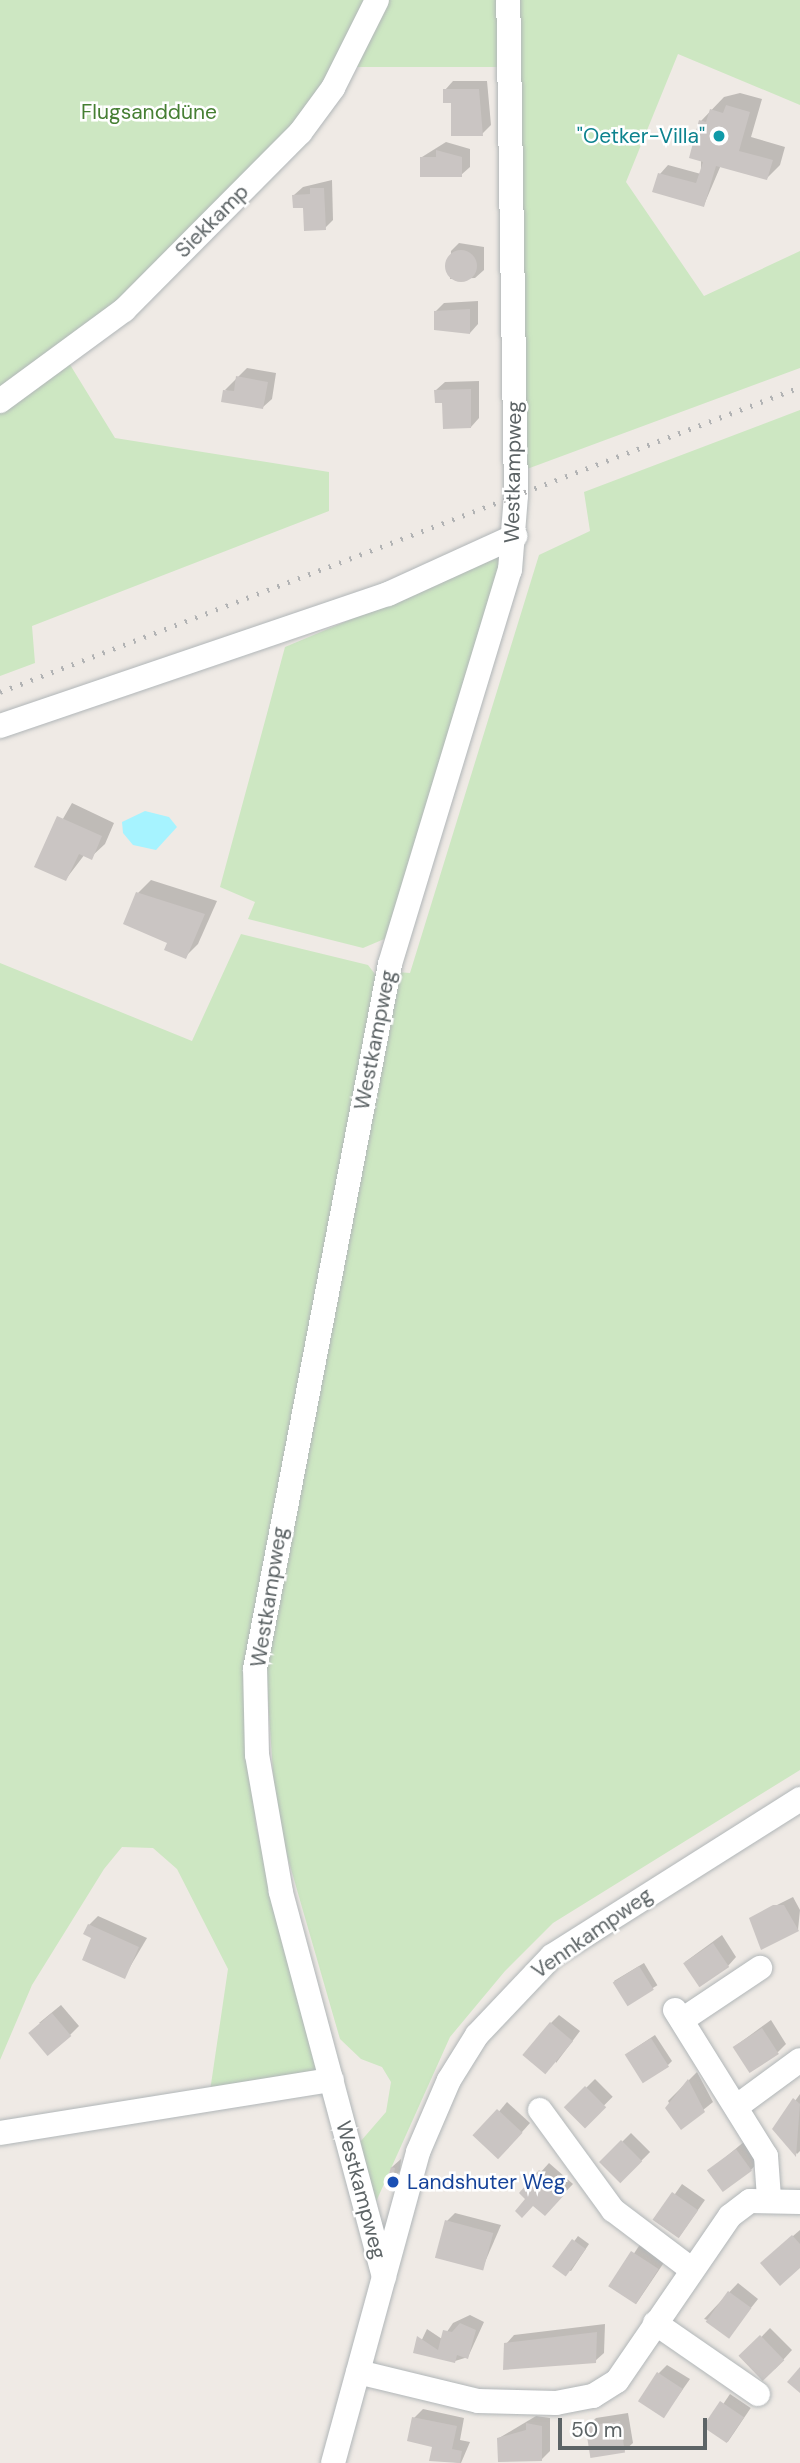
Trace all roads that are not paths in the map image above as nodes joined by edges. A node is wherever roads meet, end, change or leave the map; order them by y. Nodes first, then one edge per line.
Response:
1 (377, 0) edge
2 (508, 0) edge
3 (0, 401) edge
4 (515, 536) junction
5 (0, 726) edge
6 (800, 1799) edge
7 (760, 1968) dead end
8 (800, 2060) edge
9 (332, 2080) junction
10 (736, 2107) junction
11 (540, 2110) dead end
12 (0, 2133) edge
13 (769, 2197) junction
14 (800, 2202) edge
15 (691, 2269) junction
16 (384, 2277) junction
17 (654, 2323) junction
18 (358, 2372) junction
19 (758, 2394) dead end
20 (333, 2463) edge

1 - 3 street, Siekkamp
2 - 4 street, Westkampweg
4 - 5 street
4 - 9 street, Westkampweg
6 - 16 street, Vennkampweg
7 - 10 street
8 - 10 street
9 - 12 street
9 - 16 street, Westkampweg
10 - 13 street
11 - 15 street
13 - 14 street
13 - 15 street
15 - 17 street
16 - 18 street, Westkampweg
17 - 18 street
17 - 19 street
18 - 20 street, Westkampweg

